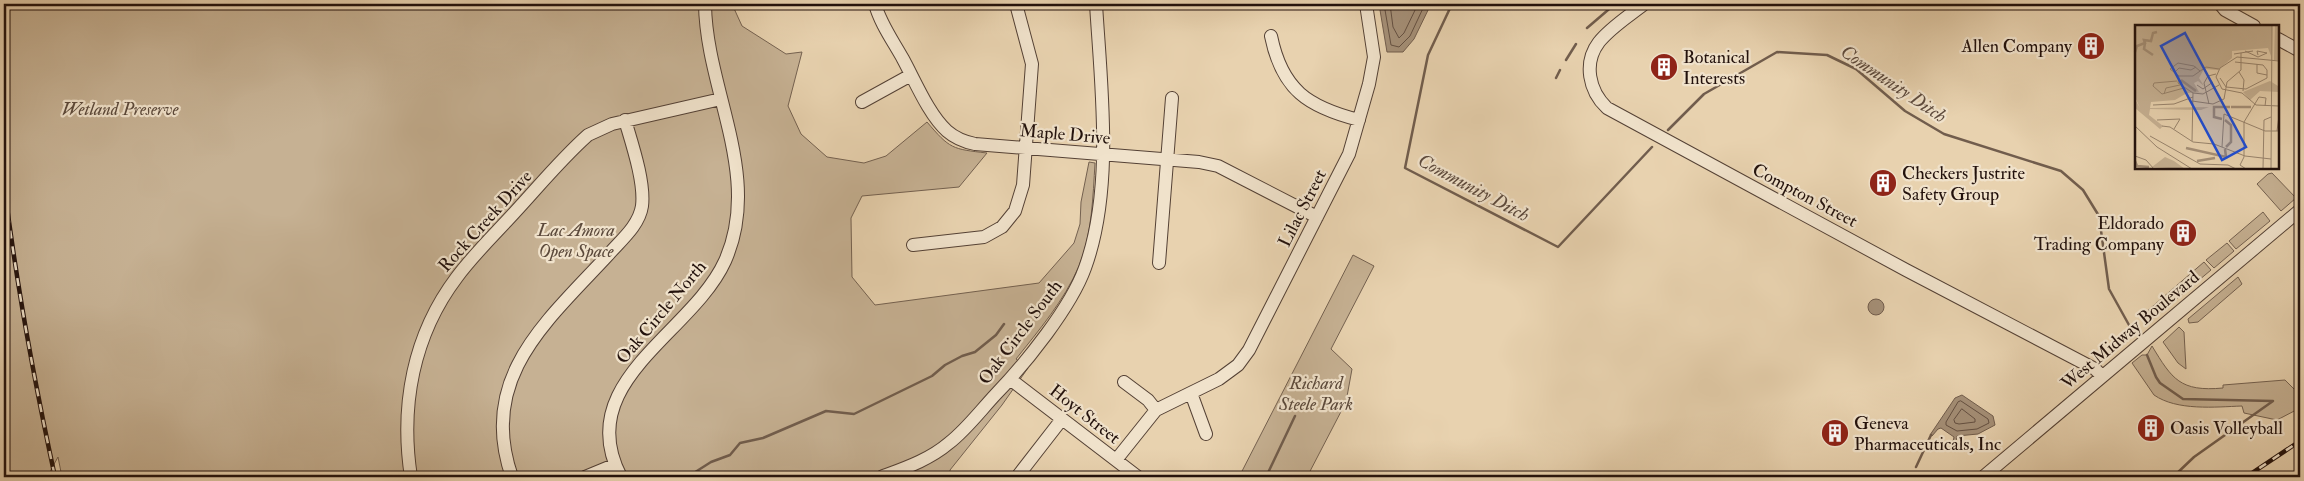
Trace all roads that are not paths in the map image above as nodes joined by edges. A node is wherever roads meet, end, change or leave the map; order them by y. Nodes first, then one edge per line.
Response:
1 (705, 4) edge
2 (875, 4) edge
3 (1016, 4) edge
4 (1096, 4) edge
5 (1366, 4) edge
6 (1644, 4) edge
7 (2220, 4) edge
8 (2252, 25) edge
9 (1271, 36) dead end
10 (2279, 40) edge
11 (2300, 51) edge
12 (911, 75) junction
13 (1172, 98) dead end
14 (721, 99) junction
15 (862, 102) dead end
16 (625, 120) junction
17 (1359, 120) junction
18 (1026, 149) junction
19 (1104, 155) junction
20 (1167, 160) junction
21 (2300, 210) edge
22 (1317, 216) junction
23 (913, 245) dead end
24 (1159, 263) dead end
25 (2102, 376) junction
26 (1010, 379) junction
27 (1124, 382) dead end
28 (1191, 393) junction
29 (1156, 410) junction
30 (1062, 419) junction
31 (1206, 434) dead end
32 (1116, 460) junction
33 (614, 465) junction
34 (411, 477) edge
35 (512, 477) edge
36 (585, 477) edge
37 (621, 477) edge
38 (881, 477) edge
39 (1017, 477) edge
40 (1138, 477) edge
41 (1983, 477) edge

1 - 14 street, Oak Circle North
2 - 12 street, Maple Drive
3 - 18 street
4 - 19 street, Oak Circle South
5 - 17 street, Lilac Street
6 - 25 street, Compton Street
7 - 8 street
9 - 17 street
10 - 11 street
12 - 15 street
12 - 18 street, Maple Drive
13 - 20 street
14 - 16 street, Rock Creek Drive
14 - 33 street, Oak Circle North
16 - 34 street, Rock Creek Drive
16 - 35 street
17 - 22 street, Lilac Street
18 - 19 street, Maple Drive
18 - 23 street
19 - 20 street, Maple Drive
19 - 26 street, Oak Circle South
20 - 22 street, Maple Drive
20 - 24 street
21 - 25 street, West Midway Boulevard
22 - 28 street, Lilac Street
25 - 41 street, West Midway Boulevard
26 - 30 street, Hoyt Street
26 - 38 street, Oak Circle South
27 - 29 street
28 - 29 street, Lilac Street
28 - 31 street
29 - 32 street, Lilac Street
30 - 32 street, Hoyt Street
30 - 39 street
32 - 40 street, Hoyt Street
33 - 36 street
33 - 37 street

